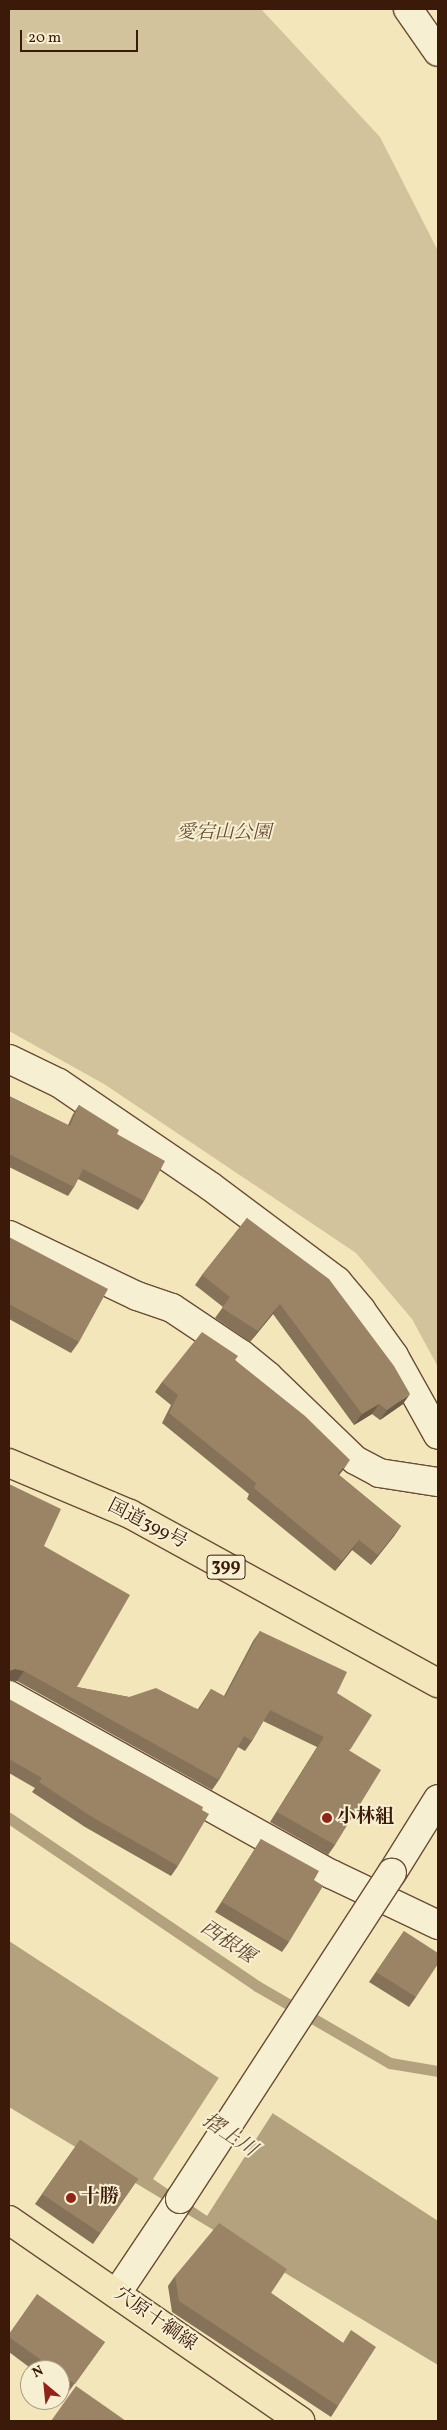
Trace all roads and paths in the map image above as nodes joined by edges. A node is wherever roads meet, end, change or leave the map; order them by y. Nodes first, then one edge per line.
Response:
1 (408, 9) edge
2 (438, 52) edge
3 (9, 1059) edge
4 (9, 1235) edge
5 (438, 1435) edge
6 (9, 1463) edge
7 (438, 1482) edge
8 (438, 1683) edge
9 (9, 1695) edge
10 (438, 1799) edge
11 (438, 1926) edge
12 (9, 2220) edge
13 (117, 2293) junction
14 (300, 2421) edge

1 - 2 street
3 - 5 street
4 - 7 street
6 - 8 main road, 国道399号 / 399
9 - 11 street
10 - 13 street, bridge
12 - 13 main road, 穴原十綱線
13 - 14 main road, 穴原十綱線

